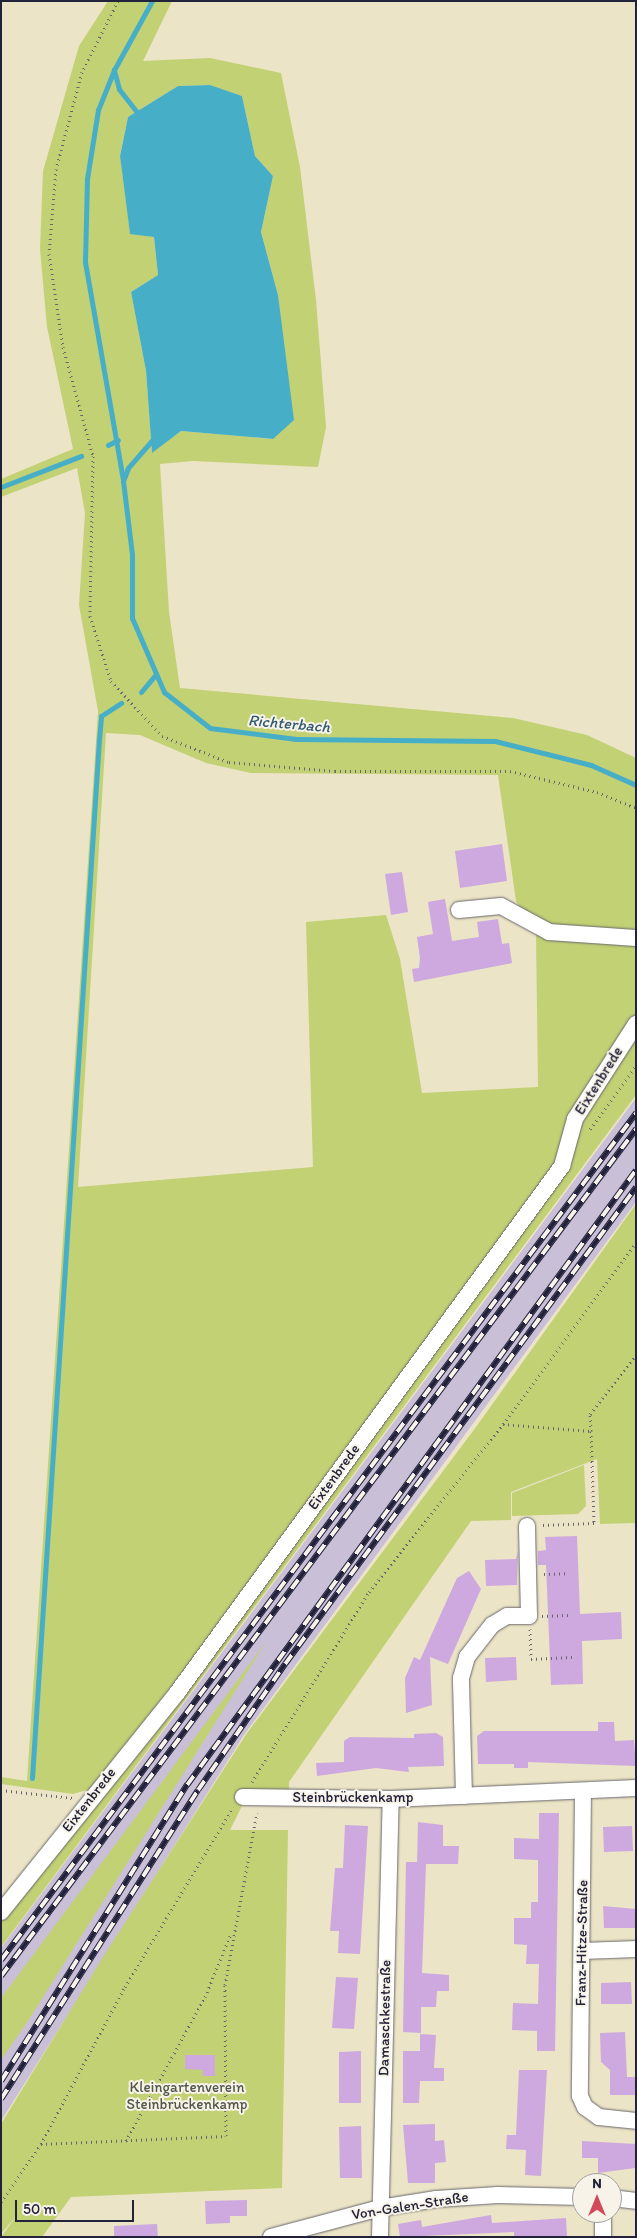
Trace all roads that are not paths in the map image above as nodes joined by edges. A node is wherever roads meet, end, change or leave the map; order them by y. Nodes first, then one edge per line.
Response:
1 (459, 910) dead end
2 (636, 938) edge
3 (636, 1024) edge
4 (527, 1526) road end
5 (636, 1788) edge
6 (583, 1791) junction
7 (464, 1796) junction
8 (243, 1797) road end
9 (391, 1799) junction
10 (1, 1912) edge
11 (636, 1950) edge
12 (583, 1951) junction
13 (636, 2121) edge
14 (572, 2197) edge
15 (622, 2199) edge
16 (636, 2201) edge
17 (380, 2208) junction
18 (603, 2223) edge
19 (271, 2237) edge
20 (380, 2237) edge
21 (603, 2237) edge

1 - 2 street
3 - 10 street, Eixtenbrede
4 - 7 street
5 - 6 street, Steinbrückenkamp
6 - 7 street, Steinbrückenkamp
6 - 12 street, Franz-Hitze-Straße
7 - 9 street, Steinbrückenkamp
8 - 9 street, Steinbrückenkamp
9 - 17 street, Damaschkestraße
11 - 12 street
12 - 13 street, Franz-Hitze-Straße
14 - 17 street, Von-Galen-Straße
15 - 16 street
17 - 19 street, Von-Galen-Straße
17 - 20 street, Damaschkestraße
18 - 21 street

